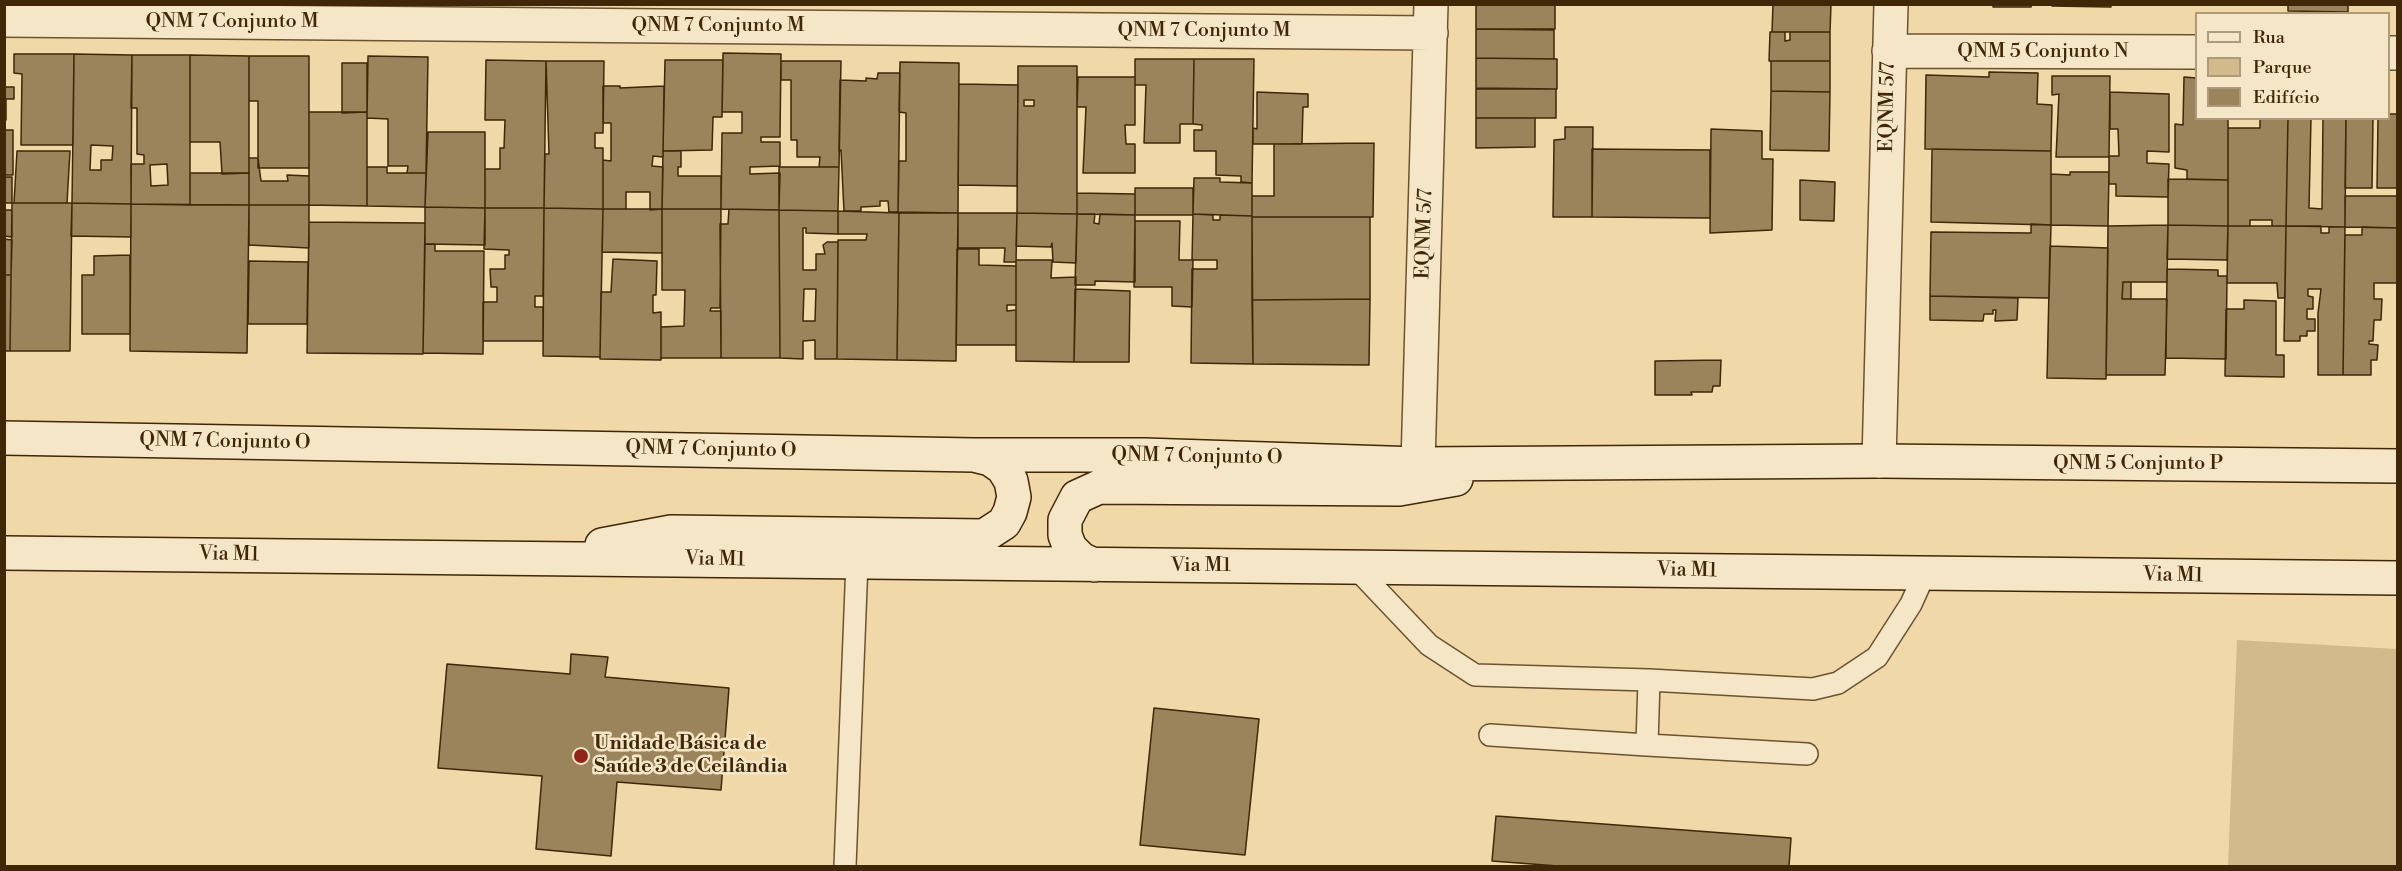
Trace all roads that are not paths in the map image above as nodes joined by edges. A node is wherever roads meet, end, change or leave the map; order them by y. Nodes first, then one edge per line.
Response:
1 (1891, 4) edge
2 (1431, 19) edge
3 (4, 20) edge
4 (1889, 51) junction
5 (2195, 52) edge
6 (4, 438) edge
7 (974, 455) junction
8 (1879, 461) junction
9 (1418, 464) junction
10 (1544, 464) junction
11 (2397, 466) edge
12 (4, 553) edge
13 (536, 558) junction
14 (856, 562) junction
15 (1094, 565) junction
16 (1355, 567) junction
17 (1925, 573) junction
18 (2397, 578) edge
19 (1649, 680) junction
20 (1490, 735) dead end
21 (1647, 745) junction
22 (1807, 753) dead end
23 (845, 867) edge

1 - 4 main road, EQNM 5/7
2 - 3 main road, QNM 7 Conjunto M
2 - 9 main road, EQNM 5/7
4 - 5 main road, QNM 5 Conjunto N
4 - 8 main road, EQNM 5/7
6 - 7 main road, QNM 7 Conjunto O
7 - 9 main road, QNM 7 Conjunto O
7 - 13 main road
8 - 10 main road
8 - 11 main road, QNM 5 Conjunto P
9 - 10 main road
10 - 15 main road
12 - 13 main road, Via M1
13 - 14 main road, Via M1
14 - 15 main road, Via M1
14 - 23 lane
15 - 16 main road, Via M1
16 - 17 main road, Via M1
16 - 19 lane
17 - 18 main road, Via M1
17 - 19 lane
19 - 21 lane
20 - 21 lane
21 - 22 lane

